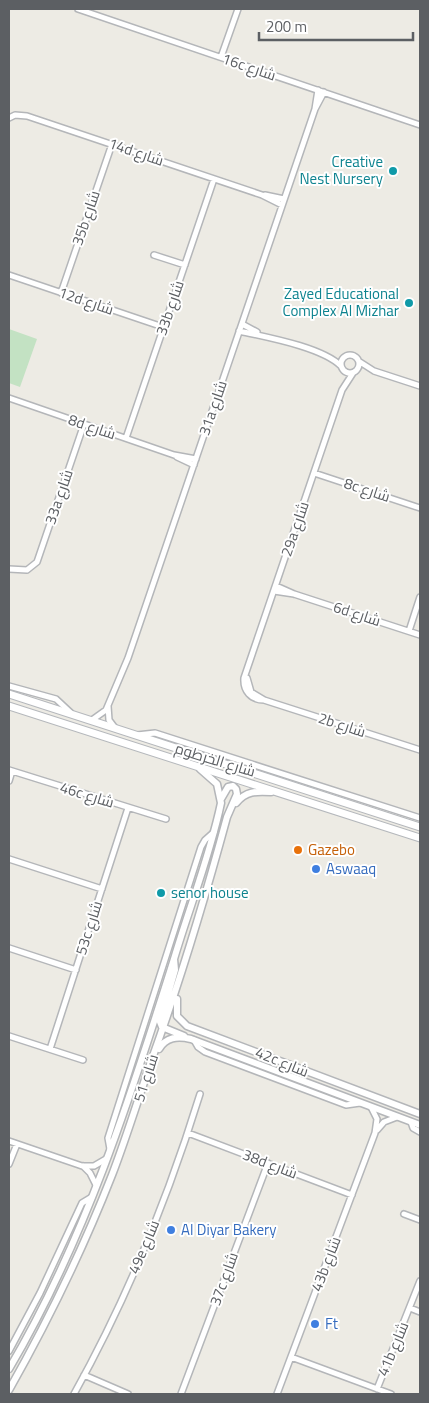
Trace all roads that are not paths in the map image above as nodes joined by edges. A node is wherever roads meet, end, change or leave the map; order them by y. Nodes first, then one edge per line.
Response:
1 (78, 9) edge
2 (238, 9) edge
3 (221, 57) junction
4 (321, 91) junction
5 (10, 117) edge
6 (420, 125) edge
7 (112, 144) junction
8 (214, 179) junction
9 (283, 202) junction
10 (154, 255) dead end
11 (185, 265) junction
12 (9, 275) edge
13 (61, 293) junction
14 (242, 324) junction
15 (164, 327) junction
16 (239, 331) junction
17 (260, 334) junction
18 (324, 355) junction
19 (344, 357) junction
20 (360, 362) junction
21 (342, 368) junction
22 (374, 371) junction
23 (355, 372) junction
24 (420, 386) edge
25 (342, 390) junction
26 (9, 398) edge
27 (84, 424) junction
28 (126, 438) junction
29 (174, 455) junction
30 (196, 459) junction
31 (194, 465) junction
32 (314, 473) junction
33 (420, 508) edge
34 (9, 569) edge
35 (275, 588) junction
36 (420, 597) edge
37 (409, 631) junction
38 (420, 635) edge
39 (9, 686) edge
40 (247, 689) joint
41 (9, 694) edge
42 (9, 706) edge
43 (108, 706) junction
44 (71, 713) junction
45 (92, 720) junction
46 (114, 728) junction
47 (134, 736) junction
48 (109, 738) junction
49 (172, 748) junction
50 (420, 750) edge
51 (190, 763) junction
52 (10, 770) edge
53 (9, 781) edge
54 (283, 794) junction
55 (222, 799) junction
56 (128, 808) junction
57 (227, 817) junction
58 (392, 818) junction
59 (166, 819) dead end
60 (420, 824) edge
61 (389, 828) junction
62 (214, 832) junction
63 (420, 838) edge
64 (9, 859) edge
65 (102, 889) junction
66 (9, 948) edge
67 (174, 958) junction
68 (76, 970) junction
69 (178, 986) junction
70 (164, 1028) junction
71 (9, 1036) edge
72 (192, 1040) junction
73 (231, 1041) junction
74 (213, 1048) junction
75 (50, 1049) junction
76 (152, 1058) junction
77 (82, 1060) dead end
78 (200, 1094) dead end
79 (360, 1103) junction
80 (371, 1107) junction
81 (420, 1114) edge
82 (397, 1117) junction
83 (411, 1122) junction
84 (420, 1125) edge
85 (420, 1132) edge
86 (188, 1133) junction
87 (375, 1133) junction
88 (9, 1141) edge
89 (17, 1144) junction
90 (110, 1149) junction
91 (106, 1159) junction
92 (268, 1163) junction
93 (9, 1164) edge
94 (82, 1166) junction
95 (96, 1185) junction
96 (352, 1195) junction
97 (92, 1196) junction
98 (404, 1214) dead end
99 (420, 1220) edge
100 (420, 1281) edge
101 (410, 1308) junction
102 (420, 1312) edge
103 (9, 1351) edge
104 (291, 1357) junction
105 (9, 1368) edge
106 (84, 1375) junction
107 (376, 1389) junction
108 (9, 1390) edge
109 (74, 1394) edge
110 (128, 1394) edge
111 (181, 1394) edge
112 (278, 1394) edge
113 (392, 1394) edge

1 - 3 street, 16c شارع
2 - 3 street
3 - 4 street, 16c شارع
4 - 6 street, 16c شارع
4 - 9 street, 31a شارع
5 - 7 street, 14d شارع
7 - 8 street, 14d شارع
7 - 13 street, 35b شارع
8 - 9 street, 14d شارع
8 - 11 street, 33b شارع
9 - 14 street, 31a شارع
10 - 11 street
11 - 15 street, 33b شارع
12 - 13 street, 12d شارع
13 - 15 street, 12d شارع
14 - 16 street, 31a شارع
14 - 17 street
15 - 28 street, 33b شارع
16 - 17 street
16 - 30 street, 31a شارع
17 - 18 street
18 - 19 street
18 - 21 street
19 - 20 street
19 - 21 street, 29a شارع
20 - 22 street
20 - 23 street, 29a شارع
21 - 23 street
21 - 25 street, 29a شارع
22 - 23 street
22 - 24 street
23 - 25 street, 29a شارع
25 - 32 street, 29a شارع
26 - 27 street, 8d شارع
27 - 28 street, 8d شارع
27 - 34 street, 33a شارع
28 - 29 street, 8d شارع
29 - 30 street, 8d شارع
29 - 31 street, 8d شارع
30 - 31 street, 31a شارع
31 - 43 street, 31a شارع
32 - 33 street, 8c شارع
32 - 35 street, 29a شارع
35 - 37 street, 6d شارع
35 - 40 street, 29a شارع
36 - 37 street
37 - 38 street, 6d شارع
39 - 44 street
40 - 50 street, 2b شارع
41 - 44 main road, شارع الخرطوم
42 - 48 main road, شارع الخرطوم
43 - 45 street, 31a شارع
43 - 46 street
44 - 45 main road, شارع الخرطوم
45 - 46 main road, شارع الخرطوم
46 - 47 main road, شارع الخرطوم
47 - 49 main road, شارع الخرطوم
47 - 60 street
48 - 49 main road
48 - 51 main road, شارع الخرطوم
49 - 58 main road, شارع الخرطوم
51 - 54 main road, شارع الخرطوم
51 - 55 street
52 - 53 street
52 - 56 street, 46c شارع
54 - 57 street, شارع 51
54 - 61 main road, شارع الخرطوم
55 - 57 street
55 - 62 street, شارع 51
56 - 59 street, 46c شارع
56 - 65 street, 53c شارع
57 - 69 street, شارع 51
58 - 60 main road, شارع الخرطوم
58 - 61 main road
61 - 63 main road, شارع الخرطوم
62 - 67 street, شارع 51
62 - 90 street
64 - 65 street
65 - 68 street, 53c شارع
66 - 68 street
67 - 70 street
67 - 90 street, شارع 51
68 - 75 street, 53c شارع
69 - 70 street, شارع 51
69 - 73 street, 42c شارع
70 - 72 street
70 - 76 street, شارع 51
71 - 75 street
72 - 74 street, 42c شارع
72 - 76 street, 42c شارع
72 - 79 street
73 - 74 street
73 - 81 street, 42c شارع
74 - 79 street, 42c شارع
75 - 77 street
76 - 108 street, شارع 51
78 - 86 street, 49e شارع
79 - 80 street, 42c شارع
80 - 82 street, 42c شارع
80 - 87 street, 43b شارع
82 - 83 street, 42c شارع
82 - 87 street
83 - 84 street, 42c شارع
83 - 85 street
86 - 92 street, 38d شارع
86 - 106 street, 49e شارع
87 - 96 street, 43b شارع
88 - 89 street
89 - 93 street
89 - 94 street
90 - 91 street, شارع 51
91 - 94 street
91 - 95 street, شارع 51
92 - 96 street, 38d شارع
92 - 111 street, 37c شارع
94 - 95 street
95 - 97 street, شارع 51
96 - 104 street, 43b شارع
97 - 103 street
97 - 105 street, شارع 51
98 - 99 street
100 - 101 street, 41b شارع
101 - 102 street
101 - 107 street, 41b شارع
104 - 107 street
104 - 112 street, 43b شارع
106 - 109 street, 49e شارع
106 - 110 street
107 - 113 street

